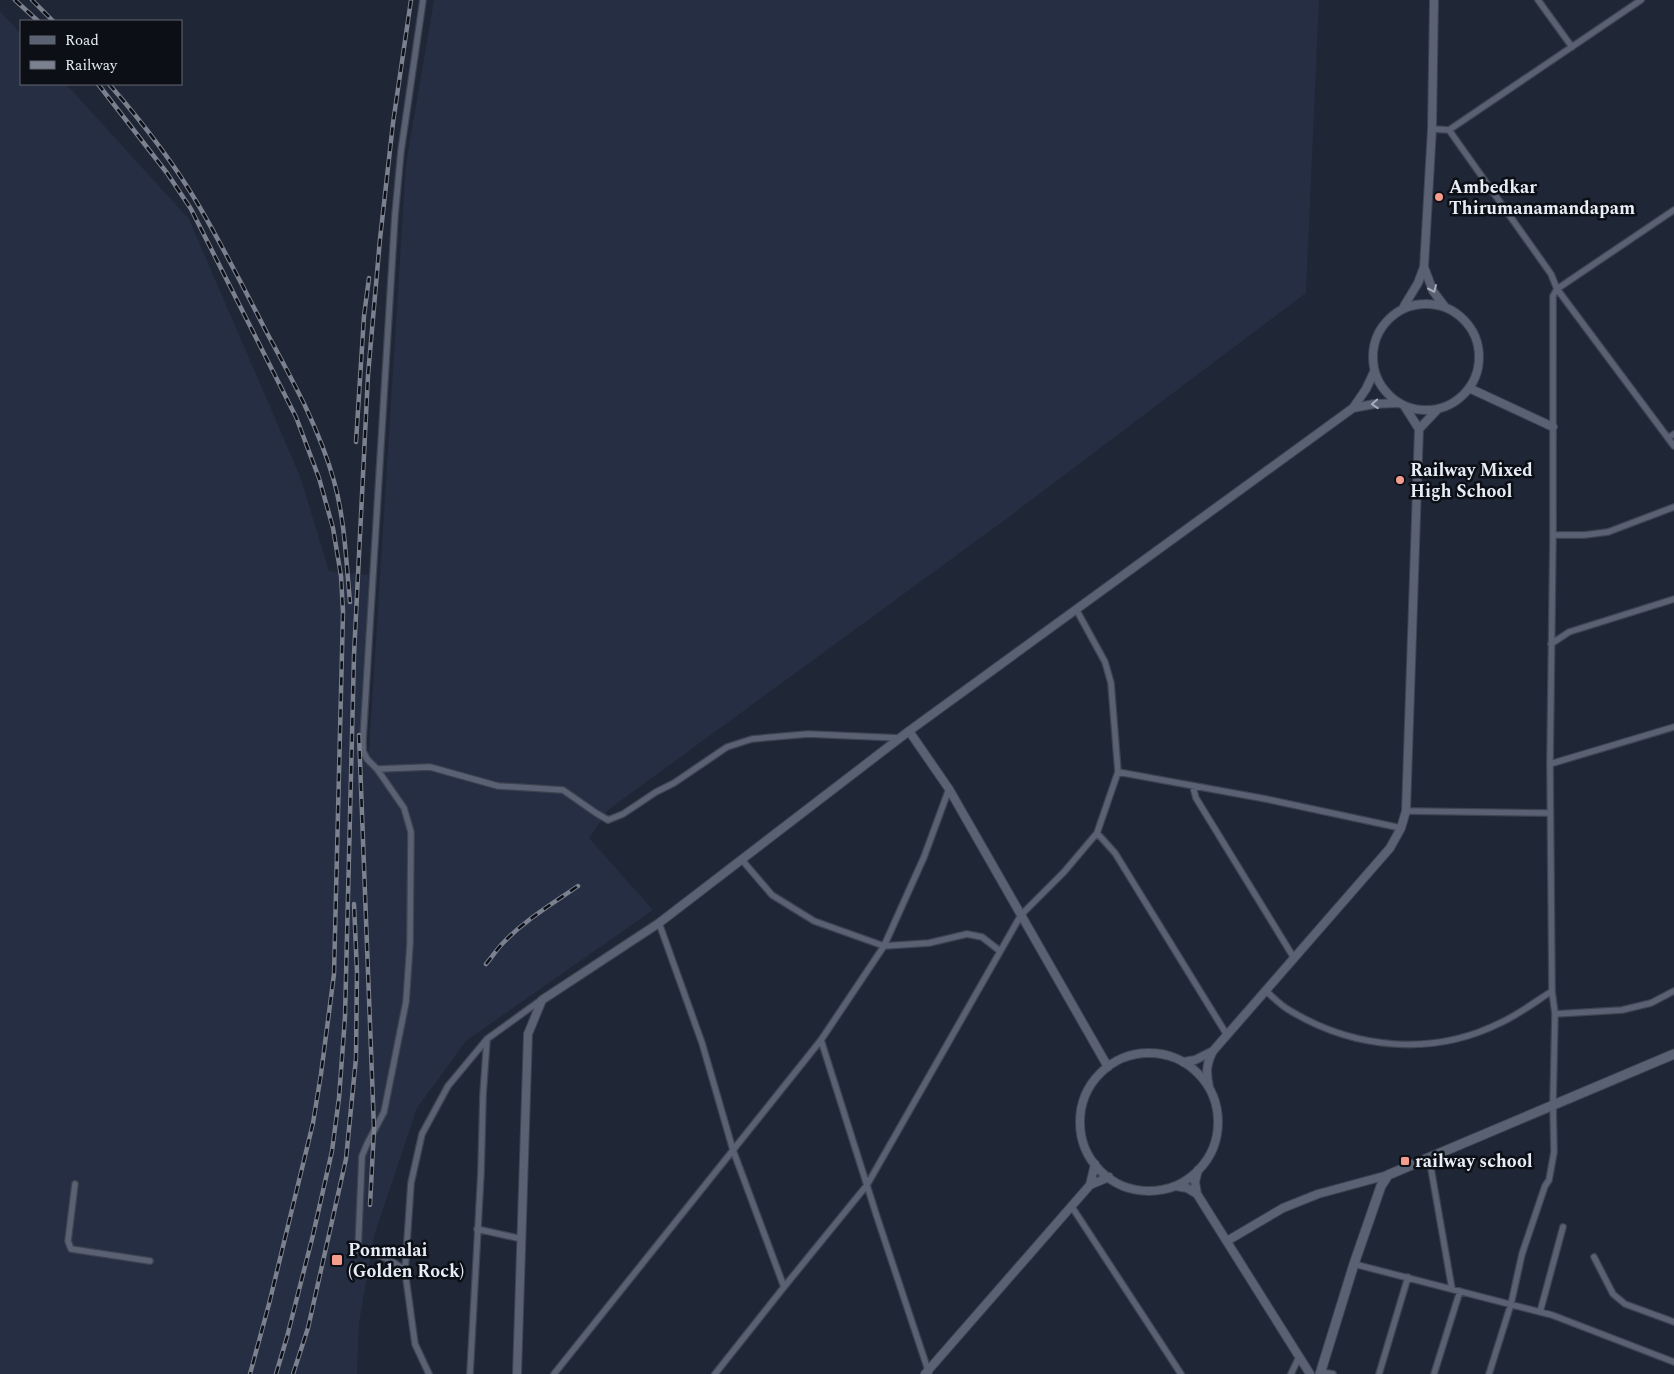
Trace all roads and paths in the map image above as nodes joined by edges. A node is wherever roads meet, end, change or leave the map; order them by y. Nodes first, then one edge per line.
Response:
1 (423, 0) edge
2 (1434, 0) edge
3 (1538, 0) edge
4 (1641, 0) edge
5 (1572, 47) junction
6 (1432, 129) junction
7 (1449, 130) junction
8 (1674, 210) edge
9 (1424, 267) junction
10 (1557, 289) junction
11 (1404, 306) junction
12 (1446, 308) junction
13 (1374, 372) junction
14 (1469, 388) junction
15 (1402, 405) junction
16 (1353, 408) junction
17 (1437, 410) junction
18 (1554, 428) junction
19 (1420, 429) junction
20 (1671, 436) edge
21 (1674, 446) edge
22 (1674, 507) edge
23 (1553, 535) junction
24 (1674, 599) edge
25 (1076, 609) junction
26 (1552, 644) junction
27 (1674, 727) edge
28 (909, 731) junction
29 (900, 738) junction
30 (1550, 764) junction
31 (377, 769) junction
32 (1118, 772) junction
33 (1193, 787) junction
34 (949, 789) junction
35 (1406, 811) junction
36 (1550, 813) junction
37 (1401, 828) junction
38 (1097, 833) junction
39 (742, 860) junction
40 (1021, 915) junction
41 (660, 923) junction
42 (884, 946) junction
43 (1000, 950) junction
44 (1294, 958) junction
45 (1265, 990) junction
46 (1552, 991) junction
47 (1674, 991) edge
48 (542, 1000) junction
49 (1555, 1014) junction
50 (1227, 1035) junction
51 (487, 1039) junction
52 (821, 1040) junction
53 (1213, 1051) junction
54 (1674, 1054) edge
55 (1183, 1062) junction
56 (1108, 1067) junction
57 (1209, 1087) junction
58 (1553, 1104) junction
59 (733, 1150) junction
60 (1429, 1157) junction
61 (1095, 1164) junction
62 (1198, 1170) junction
63 (1388, 1175) junction
64 (1109, 1177) junction
65 (75, 1184) dead end
66 (867, 1185) junction
67 (1090, 1185) junction
68 (1175, 1186) junction
69 (1197, 1194) junction
70 (1072, 1207) junction
71 (1563, 1227) dead end
72 (477, 1229) junction
73 (522, 1239) junction
74 (1227, 1241) junction
75 (1594, 1257) dead end
76 (150, 1261) dead end
77 (1354, 1264) junction
78 (405, 1271) junction
79 (1408, 1277) junction
80 (784, 1287) junction
81 (1452, 1289) junction
82 (1460, 1291) junction
83 (1511, 1304) junction
84 (1540, 1312) junction
85 (1674, 1322) edge
86 (1299, 1357) junction
87 (1674, 1362) edge
88 (927, 1373) edge
89 (1321, 1373) edge
90 (429, 1374) edge
91 (470, 1374) edge
92 (517, 1374) edge
93 (554, 1374) edge
94 (715, 1374) edge
95 (1181, 1374) edge
96 (1290, 1374) edge
97 (1310, 1374) edge
98 (1333, 1374) edge
99 (1379, 1374) edge
100 (1434, 1374) edge
101 (1489, 1374) edge

1 - 31 street
2 - 6 street
3 - 5 street
4 - 5 street
5 - 7 street
6 - 7 street
6 - 9 street
7 - 10 street
8 - 10 street
9 - 11 street
9 -> 12 street
10 - 18 street
10 - 20 street
11 - 12 street
11 - 13 street
12 - 14 street
13 - 15 street
13 - 16 street
14 - 17 street
14 - 18 street
15 -> 16 street
15 - 17 street
15 - 19 street
16 - 25 street
17 - 19 street
18 - 23 street
19 - 35 street
20 - 21 street
22 - 23 street
23 - 26 street
24 - 26 street
25 - 28 street
25 - 32 street
26 - 30 street
27 - 30 street
28 - 29 street
28 - 34 street
29 - 31 street
29 - 39 street
30 - 36 street
31 - 78 street
32 - 33 street
32 - 38 street
33 - 37 street
33 - 44 street
34 - 40 street
34 - 42 street
35 - 36 street
35 - 37 street
36 - 46 street
37 - 44 street
38 - 40 street
38 - 50 street
39 - 41 street
39 - 42 street
40 - 43 street
40 - 56 street
41 - 48 street
41 - 59 street
42 - 43 street
42 - 52 street
43 - 66 street
44 - 45 street
45 - 46 street
45 - 50 street
46 - 49 street
47 - 49 street
48 - 51 street
48 - 73 street
49 - 58 street
50 - 53 street
51 - 72 street
51 - 78 street
52 - 59 street
52 - 66 street
53 - 55 street
53 - 57 street
54 - 58 main road
55 - 56 street
55 - 57 street
56 - 61 street
57 - 62 street
58 - 60 main road
58 - 83 street
59 - 80 street
59 - 93 street
60 - 63 main road
60 - 81 street
61 - 64 street
61 - 67 street
62 - 68 street
62 - 69 street
63 - 74 street
63 - 77 main road
64 - 67 street
64 - 68 street
65 - 76 street
66 - 80 street
66 - 88 street
67 - 70 street
68 - 69 street
69 - 74 street
70 - 88 street
70 - 95 street
71 - 84 street
72 - 73 street
72 - 91 street
73 - 92 street
74 - 86 street
75 - 85 street
77 - 79 street
77 - 89 main road
78 - 90 street
79 - 81 street
79 - 99 street
80 - 94 street
81 - 82 street
82 - 83 street
82 - 100 street
83 - 84 street
83 - 101 street
84 - 87 street
86 - 96 street
86 - 97 street
89 - 98 street

